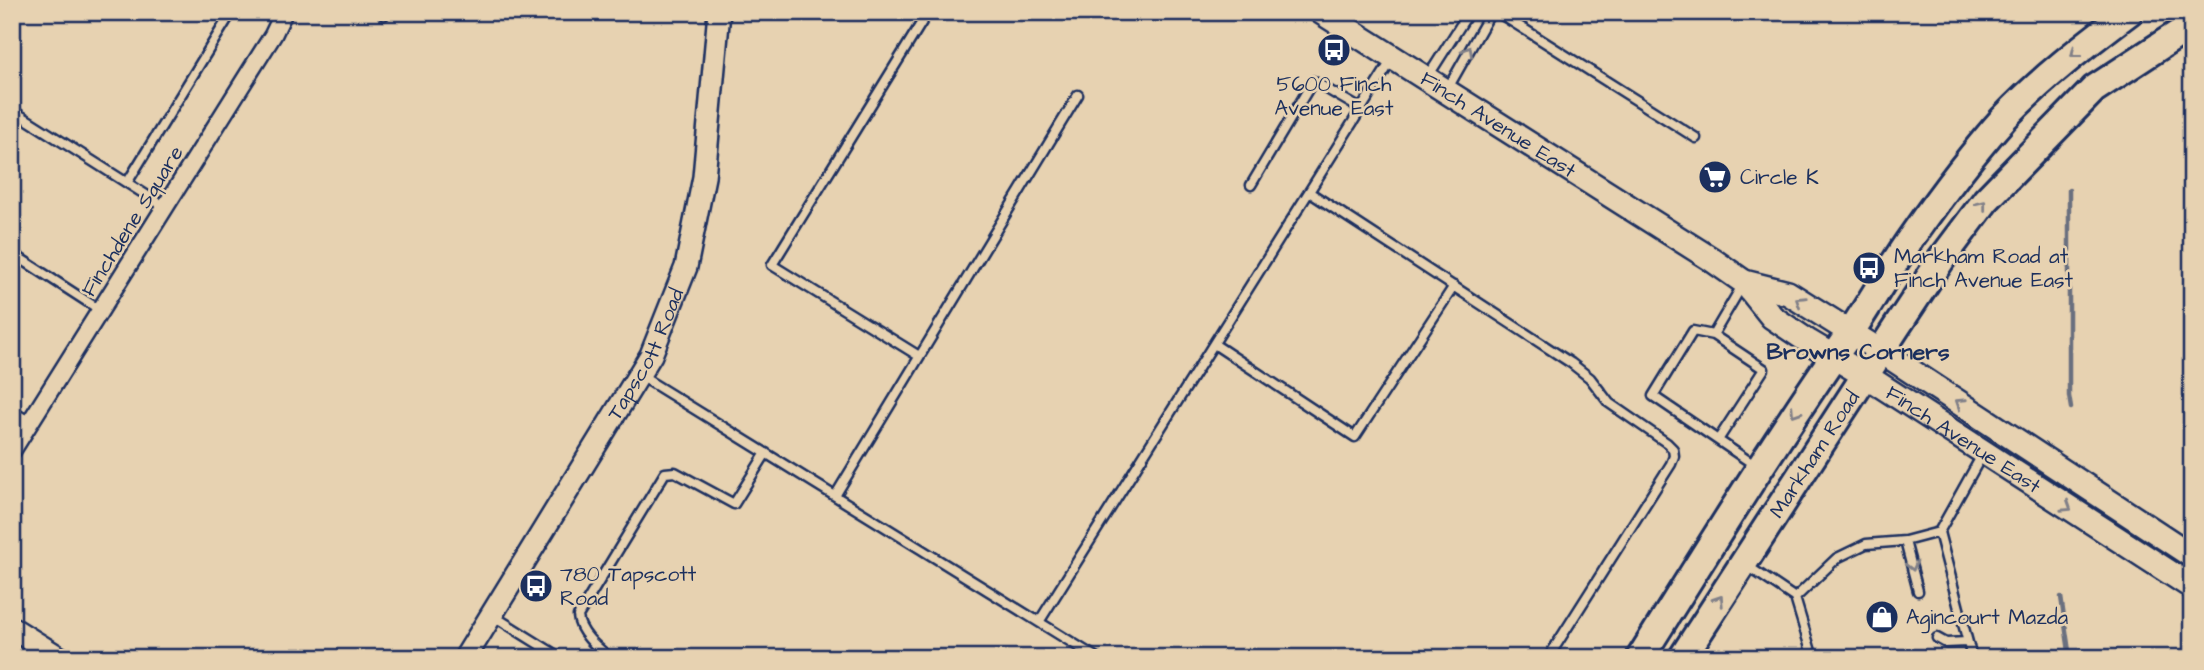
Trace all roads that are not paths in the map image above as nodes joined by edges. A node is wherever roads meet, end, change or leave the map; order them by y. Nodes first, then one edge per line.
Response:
1 (284, 12) edge
2 (380, 12) edge
3 (386, 12) edge
4 (719, 12) edge
5 (928, 12) edge
6 (1321, 12) edge
7 (1469, 12) edge
8 (1491, 12) edge
9 (2129, 12) edge
10 (1504, 14) edge
11 (228, 18) dead end
12 (2192, 25) edge
13 (1394, 58) junction
14 (1437, 85) junction
15 (1078, 95) dead end
16 (1361, 109) junction
17 (12, 110) edge
18 (1696, 138) dead end
19 (127, 183) junction
20 (1251, 185) dead end
21 (1309, 192) junction
22 (165, 207) junction
23 (12, 253) edge
24 (1744, 282) junction
25 (1454, 286) junction
26 (100, 310) junction
27 (1850, 332) junction
28 (1713, 335) junction
29 (1214, 344) junction
30 (1882, 352) junction
31 (919, 356) junction
32 (1832, 356) junction
33 (639, 374) junction
34 (1866, 376) junction
35 (12, 411) edge
36 (30, 422) junction
37 (1718, 440) junction
38 (12, 451) edge
39 (766, 453) junction
40 (1983, 453) junction
41 (1759, 468) junction
42 (835, 496) junction
43 (1939, 532) junction
44 (1905, 541) junction
45 (2192, 556) edge
46 (1744, 563) junction
47 (2192, 587) edge
48 (1918, 591) dead end
49 (1795, 598) junction
50 (491, 615) junction
51 (1039, 622) junction
52 (12, 628) edge
53 (1937, 638) dead end
54 (1967, 642) junction
55 (60, 658) edge
56 (465, 658) edge
57 (561, 658) edge
58 (610, 658) edge
59 (1097, 658) edge
60 (1548, 658) edge
61 (1640, 658) edge
62 (1682, 658) edge
63 (1813, 658) edge
64 (1972, 658) edge

1 - 22 street, Finchdene Square
2 - 3 lane
4 - 33 street, Tapscott Road
5 - 31 lane
6 - 13 main road, Finch Avenue East
7 - 14 lane
14 -> 8 lane
9 -> 27 main road, Markham Road
10 - 18 lane
11 - 19 lane
30 -> 12 main road, Markham Road
13 - 14 main road, Finch Avenue East
13 - 16 lane
14 - 24 main road, Finch Avenue East
15 - 31 lane
16 - 20 lane
16 - 21 lane
17 - 19 lane
19 - 22 lane
21 - 25 lane
21 - 29 lane
22 - 26 street, Finchdene Square
23 - 26 lane
27 -> 24 main road, Finch Avenue East
24 - 28 lane
24 - 32 main road, Finch Avenue East
25 - 29 lane
25 - 60 lane
26 - 36 street, Finchdene Square
27 - 30 main road, Finch Avenue East
27 - 32 main road, Markham Road
28 - 37 lane
28 - 37 lane
29 - 51 lane
30 - 34 main road, Markham Road
45 -> 30 main road, Finch Avenue East
31 - 42 lane
32 - 34 main road, Finch Avenue East
32 -> 41 main road, Markham Road
33 - 39 lane
33 - 50 street, Tapscott Road
34 - 40 main road, Finch Avenue East
34 - 46 main road, Markham Road
35 - 36 lane
36 - 38 street, Finchdene Square
37 - 41 lane
39 - 42 lane
39 - 58 lane
40 - 43 lane
40 -> 47 main road, Finch Avenue East
41 - 61 main road, Markham Road
42 - 51 lane
43 - 44 lane
43 - 54 lane
44 -> 48 lane
44 - 49 lane
46 - 49 lane
62 -> 46 main road, Markham Road
49 - 63 lane
50 - 56 street, Tapscott Road
50 - 57 lane
51 - 59 lane
52 - 55 street
53 - 54 lane
54 - 64 lane

